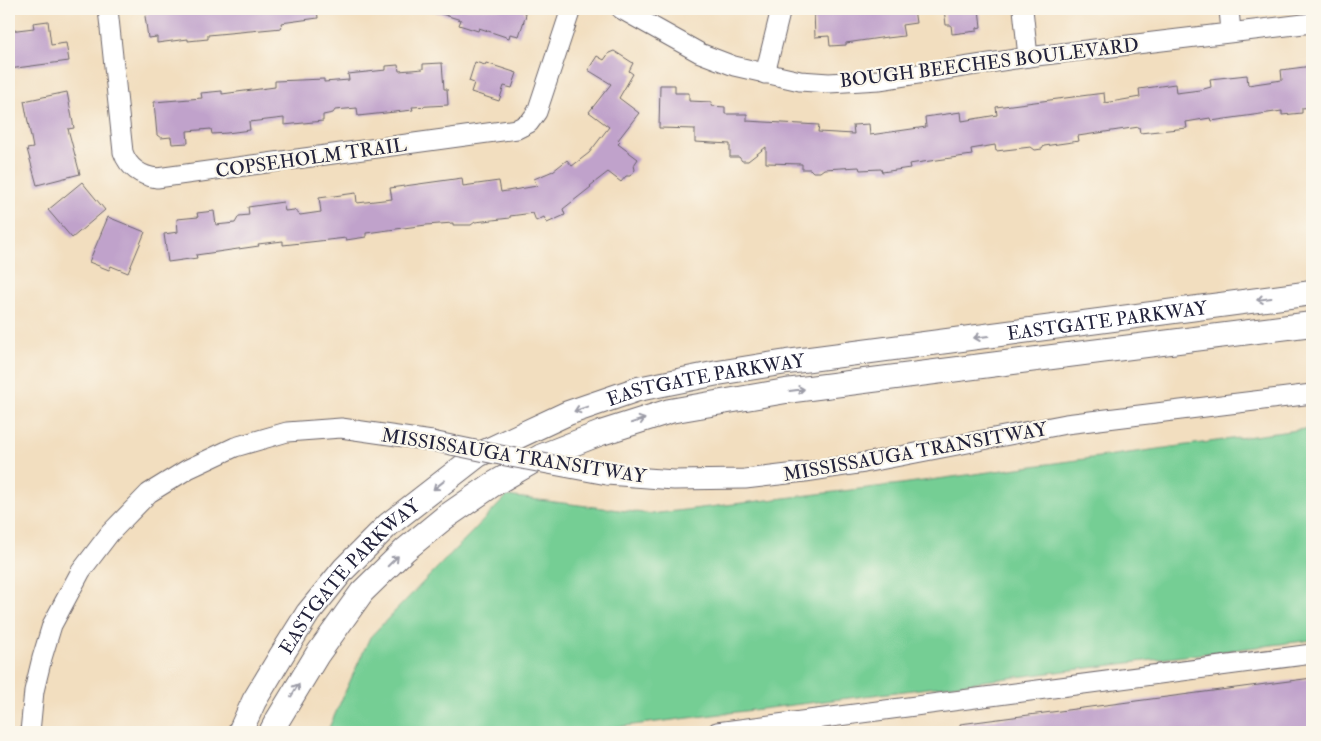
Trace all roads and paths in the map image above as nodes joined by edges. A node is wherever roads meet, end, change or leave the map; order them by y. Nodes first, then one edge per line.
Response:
1 (108, 9) edge
2 (572, 9) edge
3 (622, 9) edge
4 (781, 9) edge
5 (1023, 9) edge
6 (1229, 9) edge
7 (1312, 23) edge
8 (1231, 32) junction
9 (1028, 57) junction
10 (765, 74) junction
11 (1312, 293) edge
12 (1312, 324) edge
13 (1286, 327) junction
14 (1312, 336) edge
15 (1312, 394) edge
16 (1312, 654) edge
17 (276, 728) edge
18 (30, 732) edge
19 (240, 732) edge
20 (717, 732) edge

1 - 2 street, COPSEHOLM TRAIL
3 - 10 street, BOUGH BEECHES BOULEVARD
4 - 10 street
5 - 9 street
6 - 8 street
7 - 8 street, BOUGH BEECHES BOULEVARD
8 - 9 street, BOUGH BEECHES BOULEVARD
9 - 10 street, BOUGH BEECHES BOULEVARD
11 -> 19 main road, EASTGATE PARKWAY
12 - 13 main road, EASTGATE PARKWAY
13 - 14 street
17 -> 13 main road, EASTGATE PARKWAY
15 - 18 street, MISSISSAUGA TRANSITWAY, bridge
16 - 20 street

